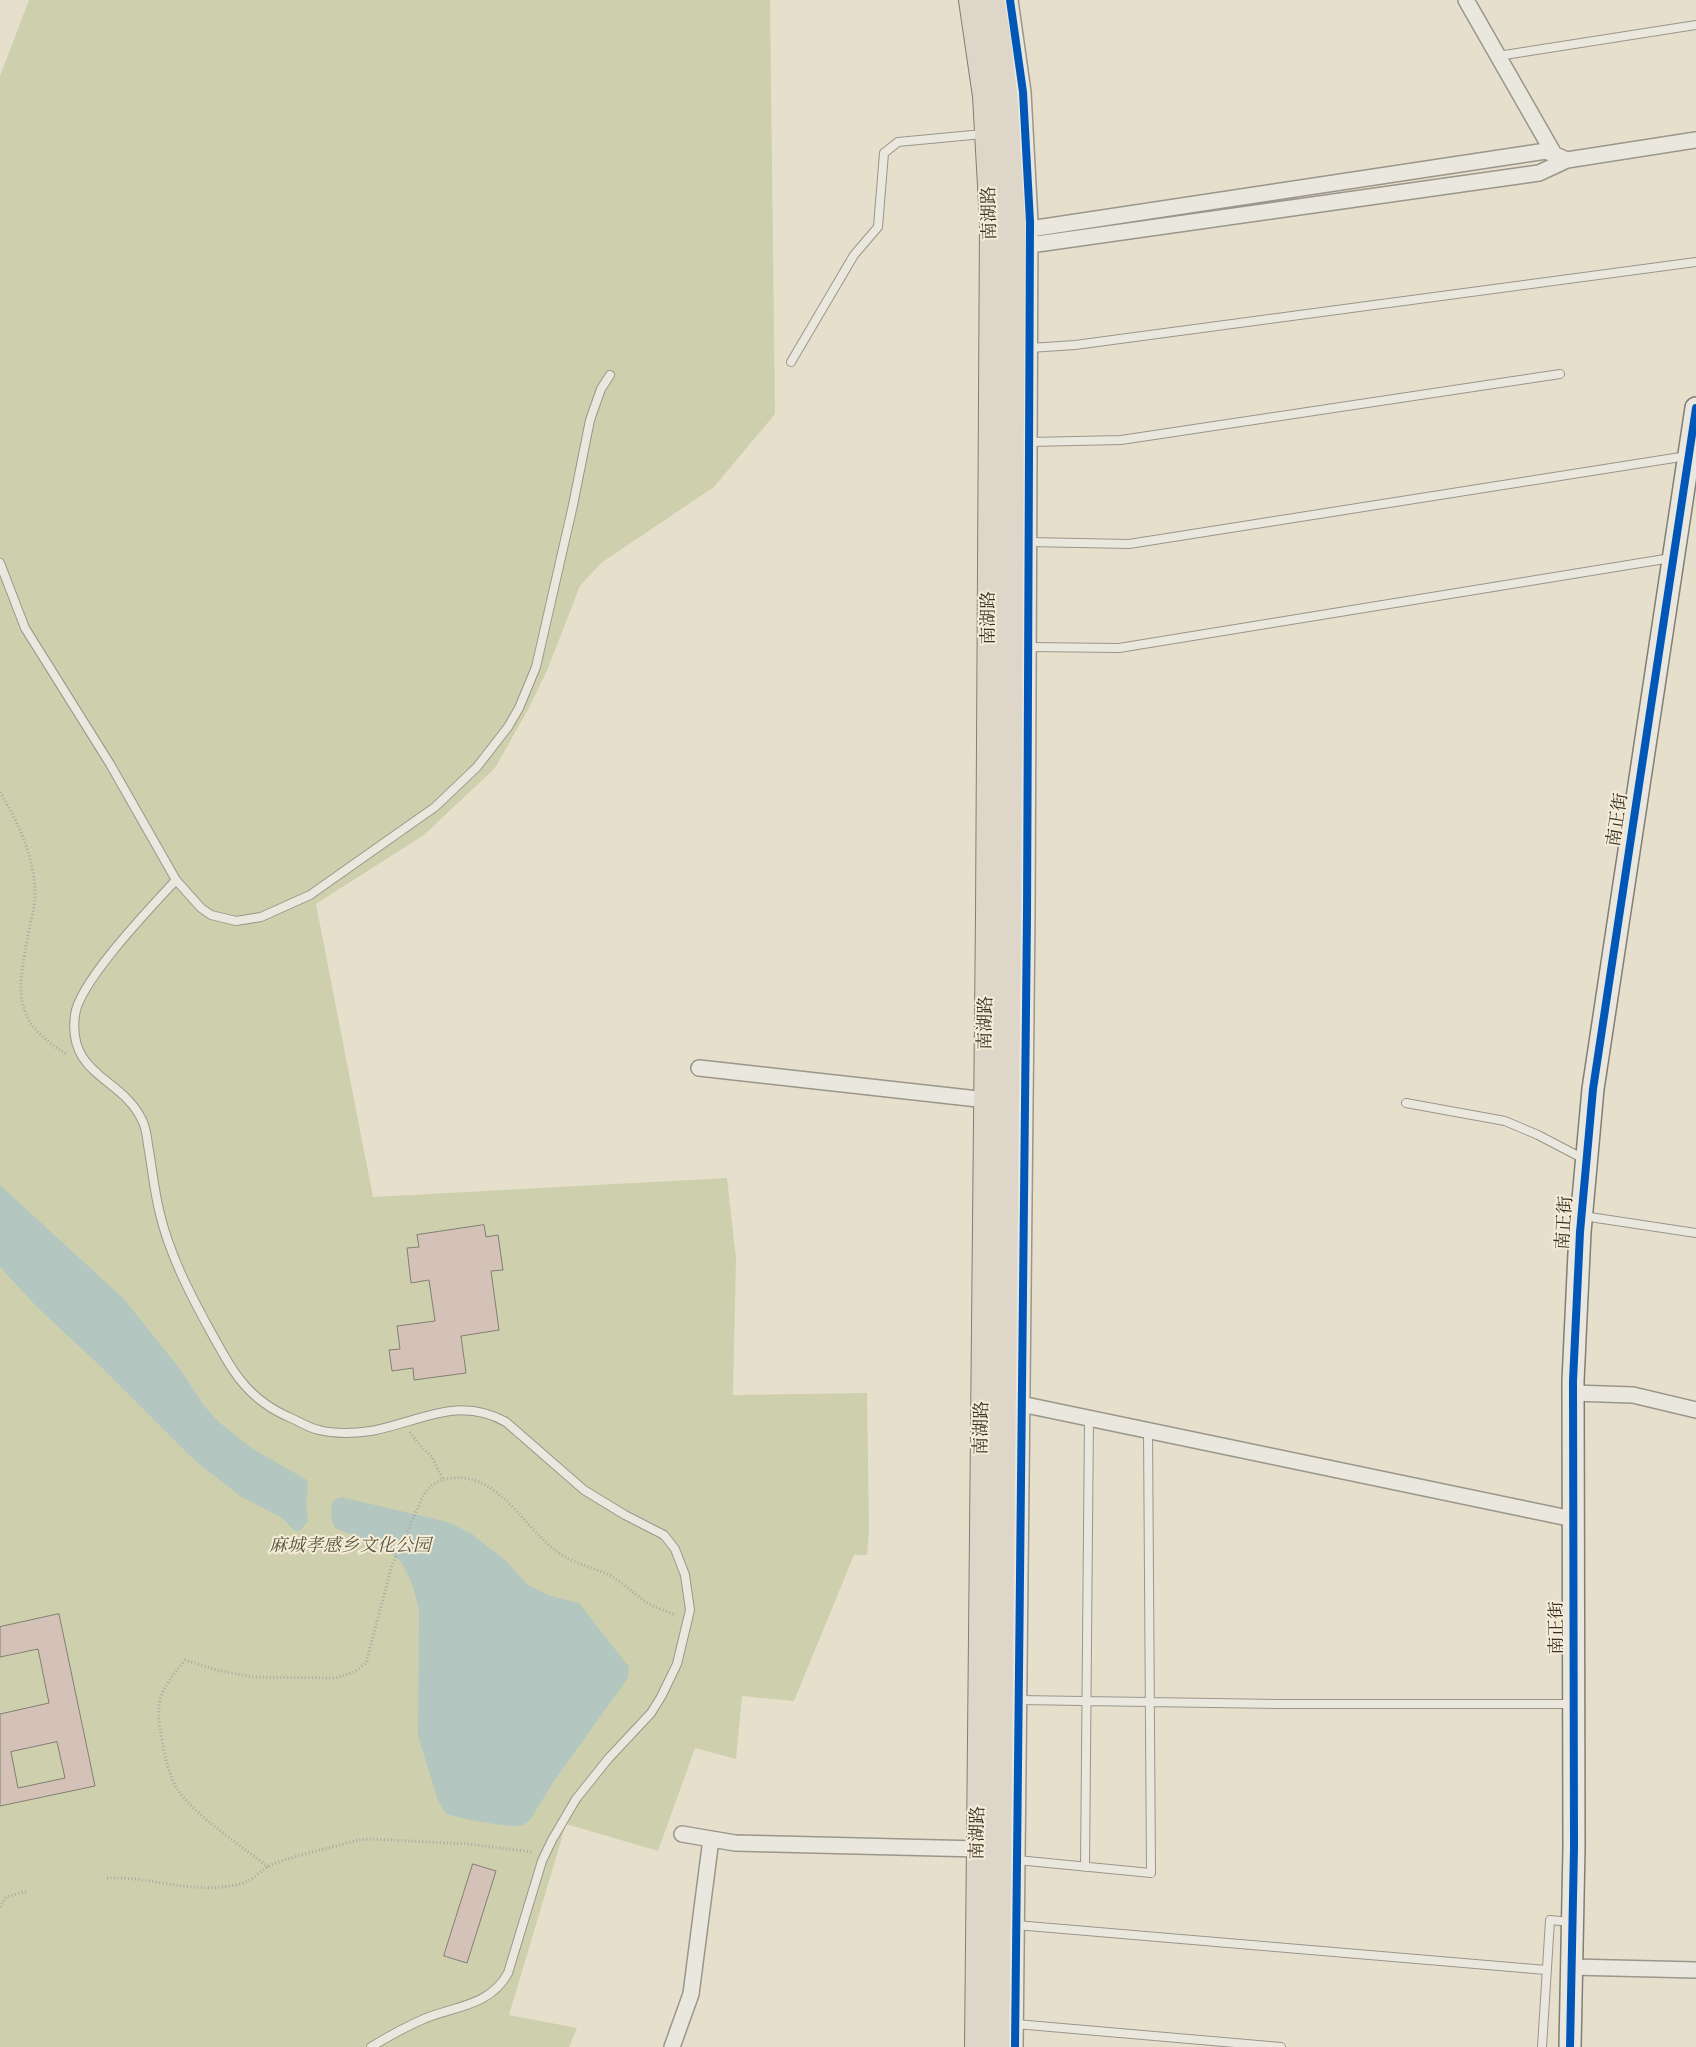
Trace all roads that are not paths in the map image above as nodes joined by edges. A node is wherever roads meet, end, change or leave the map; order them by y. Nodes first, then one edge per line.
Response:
1 (971, 0) edge
2 (992, 0) edge
3 (1010, 0) edge
4 (1466, 0) edge
5 (1696, 25) edge
6 (1498, 56) junction
7 (988, 134) junction
8 (1696, 140) edge
9 (1560, 157) junction
10 (1030, 229) junction
11 (1030, 246) junction
12 (1696, 262) edge
13 (1030, 348) junction
14 (791, 362) dead end
15 (610, 374) dead end
16 (1560, 374) dead end
17 (1696, 408) edge
18 (1029, 442) junction
19 (1689, 456) junction
20 (1028, 542) junction
21 (1675, 558) junction
22 (0, 563) edge
23 (1028, 647) junction
24 (176, 880) junction
25 (698, 1068) dead end
26 (987, 1100) junction
27 (1406, 1103) dead end
28 (1586, 1160) junction
29 (1581, 1216) junction
30 (1696, 1233) edge
31 (1573, 1393) junction
32 (1022, 1404) junction
33 (1696, 1410) edge
34 (1088, 1418) junction
35 (1148, 1430) junction
36 (1573, 1519) junction
37 (1018, 1700) junction
38 (1086, 1701) junction
39 (1150, 1702) junction
40 (1574, 1704) junction
41 (682, 1834) dead end
42 (711, 1839) junction
43 (979, 1849) junction
44 (1017, 1860) junction
45 (1085, 1867) junction
46 (1572, 1922) junction
47 (1016, 1925) junction
48 (1572, 1968) junction
49 (1546, 1970) junction
50 (1696, 1970) edge
51 (1016, 2024) junction
52 (371, 2047) edge
53 (672, 2047) edge
54 (977, 2047) edge
55 (997, 2047) edge
56 (1015, 2047) edge
57 (1281, 2047) edge
58 (1542, 2047) edge
59 (1570, 2047) edge

1 - 7 main road, 南湖路
2 - 55 main road, 南湖路
3 - 10 street
4 - 6 street
5 - 6 lane
6 - 9 street
7 - 14 lane
7 - 26 main road, 南湖路
8 - 9 street
9 - 10 street
9 - 11 street
10 - 11 street
11 - 13 street
12 - 13 lane
13 - 18 street
15 - 24 lane
16 - 18 lane
17 - 19 street, 南正街
18 - 20 street
19 - 20 lane
19 - 21 street, 南正街
20 - 23 street
21 - 23 lane
21 - 28 street, 南正街
22 - 24 lane
23 - 32 street
24 - 52 lane
25 - 26 street
26 - 43 main road, 南湖路
27 - 28 lane
28 - 29 street, 南正街
29 - 30 lane
29 - 31 street, 南正街
31 - 33 street
31 - 36 street, 南正街
32 - 34 street
32 - 37 street
34 - 35 street
34 - 38 lane
35 - 36 street
35 - 39 lane
36 - 40 street, 南正街
37 - 38 lane
37 - 44 street
38 - 39 lane
38 - 45 lane
39 - 40 lane
39 - 45 lane
40 - 46 street, 南正街
41 - 42 street
42 - 43 street
42 - 53 street
43 - 54 main road, 南湖路
44 - 45 lane
44 - 47 street
46 - 48 street, 南正街
46 - 49 lane
47 - 49 lane
47 - 51 street
48 - 50 street
48 - 59 street, 南正街
49 - 58 lane
51 - 56 street
51 - 57 lane

